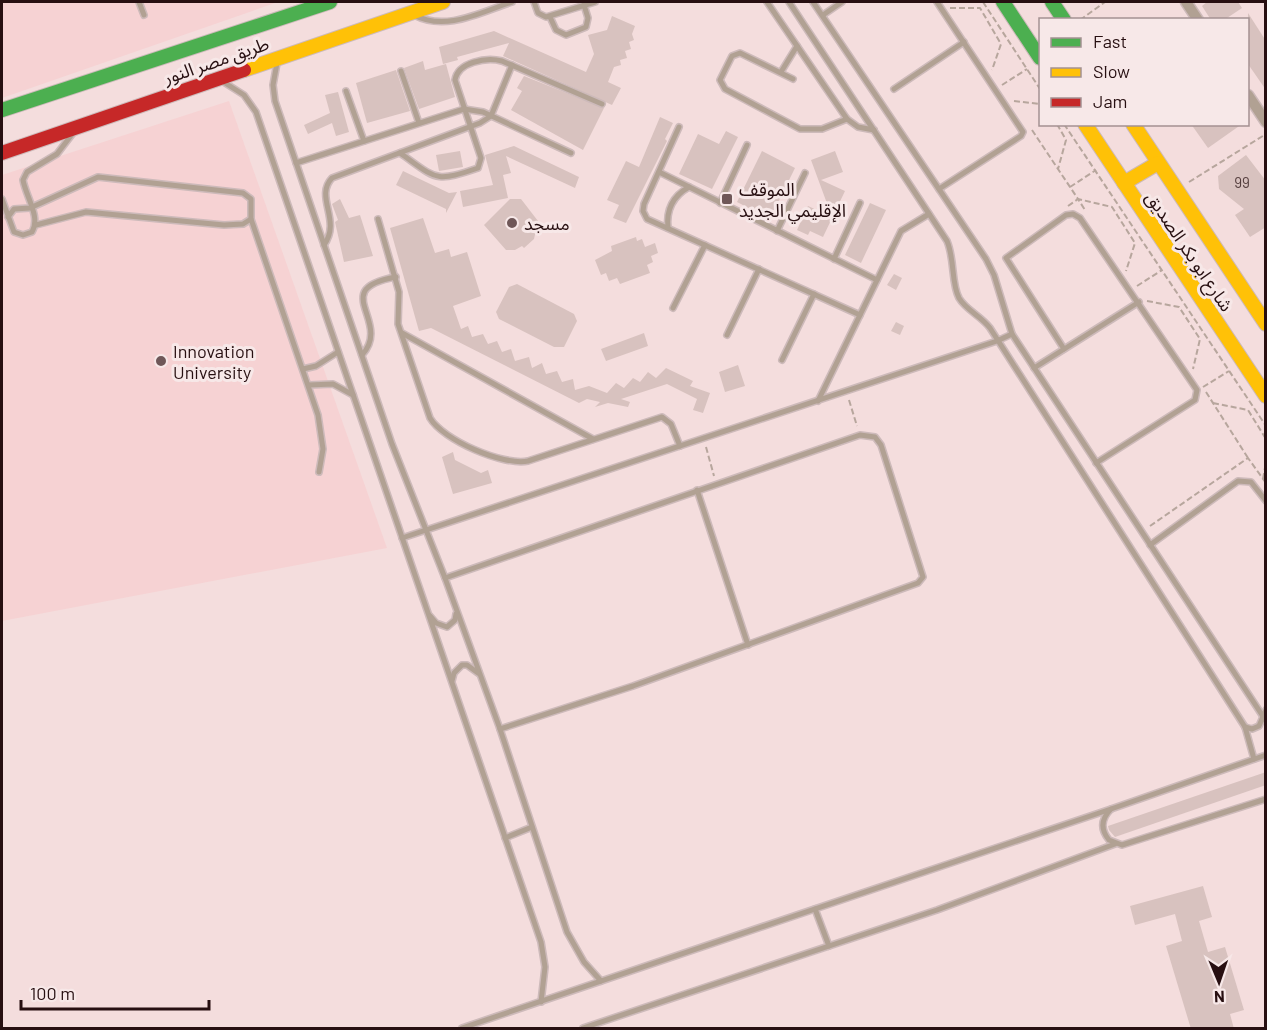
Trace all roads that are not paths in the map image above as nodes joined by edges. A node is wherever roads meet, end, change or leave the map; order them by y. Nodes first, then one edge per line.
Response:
1 (139, 2) edge
2 (330, 2) edge
3 (443, 2) edge
4 (512, 2) edge
5 (534, 2) edge
6 (595, 2) edge
7 (767, 2) edge
8 (789, 2) edge
9 (813, 2) edge
10 (842, 2) edge
11 (937, 2) edge
12 (1003, 2) edge
13 (1052, 2) edge
14 (1186, 2) edge
15 (584, 5) junction
16 (410, 13) junction
17 (144, 15) dead end
18 (823, 15) junction
19 (550, 17) junction
20 (1063, 18) edge
21 (1197, 18) edge
22 (964, 42) junction
23 (797, 46) junction
24 (1039, 55) edge
25 (279, 58) junction
26 (512, 65) junction
27 (401, 71) dead end
28 (781, 72) junction
29 (217, 79) junction
30 (793, 79) dead end
31 (894, 89) dead end
32 (346, 91) dead end
33 (1249, 96) edge
34 (602, 104) dead end
35 (464, 109) junction
36 (2, 110) edge
37 (490, 116) junction
38 (847, 119) junction
39 (1266, 122) edge
40 (419, 123) junction
41 (1086, 126) edge
42 (1134, 126) edge
43 (77, 127) junction
44 (679, 127) dead end
45 (471, 129) junction
46 (874, 130) junction
47 (364, 141) junction
48 (747, 145) dead end
49 (2, 153) edge
50 (400, 153) junction
51 (571, 153) dead end
52 (296, 163) junction
53 (1158, 164) junction
54 (658, 172) junction
55 (805, 173) dead end
56 (1124, 183) junction
57 (689, 187) junction
58 (939, 189) junction
59 (2, 199) edge
60 (720, 203) junction
61 (860, 203) dead end
62 (30, 208) junction
63 (929, 214) junction
64 (8, 217) junction
65 (251, 219) junction
66 (378, 219) dead end
67 (36, 225) junction
68 (668, 228) junction
69 (777, 231) junction
70 (324, 245) junction
71 (705, 245) junction
72 (834, 259) junction
73 (759, 269) junction
74 (396, 276) junction
75 (877, 280) junction
76 (814, 294) junction
77 (1139, 302) junction
78 (673, 308) dead end
79 (860, 315) junction
80 (1266, 324) edge
81 (402, 333) junction
82 (1012, 334) junction
83 (727, 335) dead end
84 (997, 341) junction
85 (1064, 349) junction
86 (338, 352) junction
87 (362, 355) junction
88 (782, 360) dead end
89 (1035, 368) junction
90 (303, 369) junction
91 (309, 385) junction
92 (353, 395) junction
93 (1266, 396) edge
94 (818, 401) junction
95 (593, 439) junction
96 (680, 446) junction
97 (1096, 463) junction
98 (319, 472) dead end
99 (697, 490) junction
100 (1266, 501) edge
101 (426, 530) junction
102 (402, 538) junction
103 (1150, 545) junction
104 (445, 578) junction
105 (456, 610) junction
106 (429, 615) junction
107 (748, 645) junction
108 (480, 674) junction
109 (452, 682) junction
110 (1266, 710) edge
111 (1265, 720) edge
112 (1245, 728) junction
113 (500, 729) junction
114 (1266, 755) edge
115 (1254, 759) junction
116 (1266, 799) edge
117 (1112, 809) junction
118 (532, 827) junction
119 (506, 838) junction
120 (1115, 844) junction
121 (815, 909) junction
122 (829, 946) junction
123 (601, 981) junction
124 (541, 1002) junction
125 (462, 1029) edge
126 (583, 1029) edge

1 - 17 lane
2 - 36 street, طريق مصر النور
3 - 16 street, طريق مصر النور
4 - 16 lane
5 - 19 lane
6 - 15 lane
7 - 23 lane
8 - 46 lane
9 - 18 lane
10 - 18 lane
11 - 22 lane
12 - 24 street
13 - 20 street
14 - 21 street
15 - 19 lane
15 - 19 lane
16 - 25 street, طريق مصر النور
18 - 58 lane
22 - 31 lane
22 - 58 lane
23 - 28 lane
23 - 38 lane
25 - 29 street, طريق مصر النور
25 - 52 lane
26 - 34 lane
26 - 35 lane
26 - 37 lane
27 - 40 lane
28 - 30 lane
28 - 38 lane
29 - 43 street, طريق مصر النور
29 - 86 lane
32 - 47 lane
33 - 39 street
35 - 37 lane
35 - 40 lane
35 - 45 lane
37 - 45 lane
37 - 51 lane
38 - 46 lane
40 - 47 lane
41 - 56 street, شارع ابو بكر الصديق
42 - 53 street, شارع ابو بكر الصديق
43 - 49 street, طريق مصر النور
43 - 62 lane
44 - 54 lane
45 - 50 lane
45 - 50 lane
46 - 63 lane
47 - 52 lane
48 - 60 lane
50 - 70 lane
52 - 70 lane
53 - 56 street
53 - 80 street, شارع ابو بكر الصديق
54 - 57 lane
54 - 68 lane
55 - 69 lane
56 - 93 street, شارع ابو بكر الصديق
57 - 60 lane
57 - 68 lane
58 - 82 lane
59 - 64 lane
60 - 69 lane
61 - 72 lane
62 - 64 lane
62 - 65 lane
62 - 67 lane
63 - 75 lane
63 - 84 lane
64 - 67 lane
65 - 67 lane
65 - 90 lane
66 - 74 lane
68 - 71 lane
69 - 72 lane
70 - 87 lane
71 - 73 lane
71 - 78 lane
72 - 75 lane
73 - 76 lane
73 - 83 lane
74 - 81 lane
74 - 87 lane
75 - 79 lane
76 - 79 lane
76 - 88 lane
77 - 85 lane
77 - 85 lane
77 - 97 lane
79 - 94 lane
81 - 95 lane
81 - 95 lane
82 - 84 lane
82 - 89 lane
84 - 94 lane
84 - 112 lane
85 - 89 lane
86 - 90 lane
86 - 92 lane
87 - 101 lane
89 - 97 lane
90 - 91 lane
91 - 92 lane
91 - 98 lane
92 - 102 lane
94 - 96 lane
95 - 96 lane
96 - 101 lane
97 - 103 lane
99 - 104 lane
99 - 107 lane
99 - 107 lane
100 - 103 lane
101 - 102 lane
101 - 104 lane
102 - 106 lane
103 - 111 lane
104 - 105 lane
105 - 106 lane
105 - 108 lane
106 - 109 lane
107 - 113 lane
108 - 109 lane
108 - 113 lane
109 - 119 lane
110 - 111 lane
111 - 112 lane
112 - 115 lane
113 - 118 lane
114 - 115 lane
115 - 117 lane
116 - 120 lane
117 - 120 lane
117 - 121 lane
118 - 119 lane
118 - 123 lane
119 - 124 lane
120 - 122 lane
121 - 122 lane
121 - 123 lane
122 - 126 lane
123 - 124 lane
124 - 125 lane

